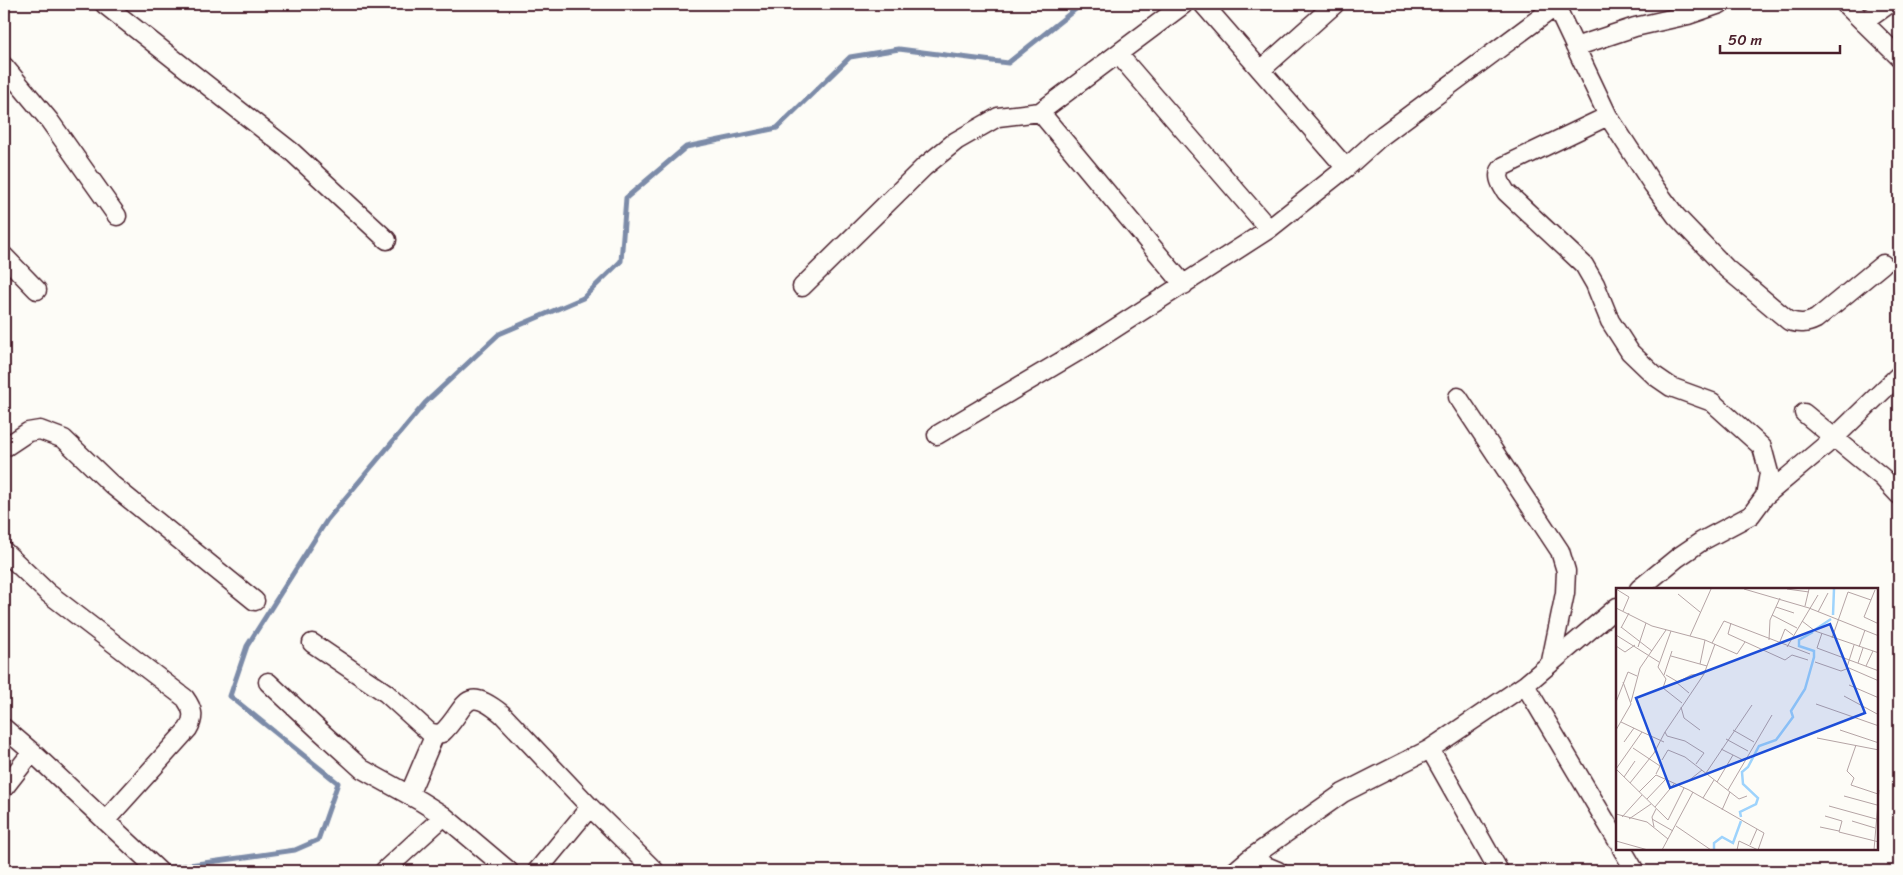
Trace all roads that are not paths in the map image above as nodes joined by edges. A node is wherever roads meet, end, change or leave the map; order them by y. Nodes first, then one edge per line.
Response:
1 (104, 4) edge
2 (1184, 4) edge
3 (1203, 4) edge
4 (1335, 4) edge
5 (1720, 4) edge
6 (1845, 4) edge
7 (1889, 4) edge
8 (1556, 5) edge
9 (1864, 22) junction
10 (1575, 47) junction
11 (1118, 54) junction
12 (1899, 57) edge
13 (4, 66) edge
14 (1260, 70) junction
15 (1040, 112) junction
16 (1608, 116) junction
17 (1346, 168) junction
18 (117, 216) dead end
19 (1269, 229) junction
20 (387, 240) dead end
21 (4, 256) edge
22 (1883, 264) dead end
23 (1184, 285) junction
24 (802, 287) dead end
25 (37, 290) dead end
26 (1899, 375) edge
27 (1458, 397) dead end
28 (1804, 413) dead end
29 (937, 435) dead end
30 (1834, 438) junction
31 (4, 447) edge
32 (1899, 495) edge
33 (1765, 496) junction
34 (4, 551) edge
35 (1640, 588) edge
36 (256, 601) dead end
37 (1616, 608) edge
38 (312, 643) dead end
39 (1552, 661) junction
40 (268, 682) dead end
41 (1525, 685) junction
42 (4, 728) edge
43 (435, 734) junction
44 (1430, 748) junction
45 (32, 752) junction
46 (4, 788) edge
47 (409, 795) junction
48 (590, 807) junction
49 (444, 816) junction
50 (105, 821) junction
51 (1616, 838) edge
52 (1623, 850) edge
53 (1249, 859) junction
54 (156, 868) edge
55 (506, 870) edge
56 (384, 871) edge
57 (537, 871) edge
58 (656, 871) edge
59 (1235, 871) edge
60 (1278, 871) edge
61 (1499, 871) edge
62 (1635, 871) edge

1 - 20 street
2 - 11 street
3 - 14 street
4 - 14 street
5 - 10 street
6 - 9 street
7 - 9 street
8 - 10 street
8 - 17 street
9 - 12 street
10 - 16 street
11 - 15 street
11 - 19 street
13 - 18 street
14 - 17 street
15 - 23 street
15 - 24 street
16 - 22 street
16 - 33 street
17 - 19 street
19 - 23 street
21 - 25 street
23 - 29 street
26 - 30 street
27 - 39 street
28 - 30 street
30 - 32 street
30 - 33 street
31 - 36 street
33 - 35 street
34 - 50 street
37 - 39 street
38 - 43 street
39 - 41 street
40 - 47 street
41 - 44 street
41 - 51 street
42 - 45 street
43 - 47 street
43 - 48 street
44 - 53 street
44 - 61 street
45 - 46 street
45 - 50 street
47 - 49 street
48 - 57 street
48 - 58 street
49 - 55 street
49 - 56 street
50 - 54 street
52 - 62 street
53 - 59 street
53 - 60 street

